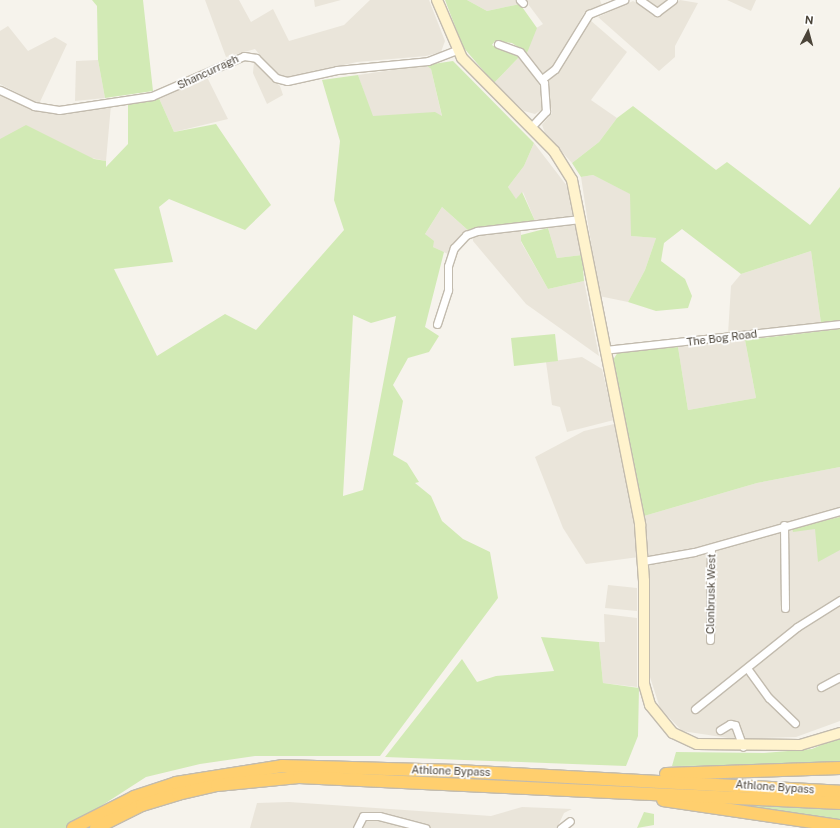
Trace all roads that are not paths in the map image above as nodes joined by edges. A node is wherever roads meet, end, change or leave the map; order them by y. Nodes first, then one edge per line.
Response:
1 (437, 0) edge
2 (624, 0) edge
3 (640, 0) edge
4 (673, 0) edge
5 (498, 44) dead end
6 (457, 50) junction
7 (542, 79) junction
8 (0, 90) edge
9 (531, 127) junction
10 (580, 219) junction
11 (437, 324) dead end
12 (840, 324) edge
13 (604, 350) junction
14 (840, 511) edge
15 (784, 525) junction
16 (711, 548) junction
17 (643, 561) junction
18 (840, 600) edge
19 (785, 608) dead end
20 (710, 640) dead end
21 (747, 668) junction
22 (840, 677) edge
23 (821, 686) dead end
24 (694, 709) dead end
25 (795, 723) dead end
26 (720, 730) dead end
27 (840, 733) edge
28 (743, 747) junction
29 (840, 768) edge
30 (553, 776) junction
31 (501, 785) junction
32 (840, 792) edge
33 (840, 803) edge
34 (570, 821) dead end
35 (840, 826) edge
36 (73, 828) edge
37 (96, 828) edge
38 (357, 828) edge
39 (425, 828) edge
40 (561, 828) edge

1 - 6 street
2 - 7 street
3 - 4 street
5 - 7 street
6 - 8 street, Shancurragh
6 - 9 street
7 - 9 street
9 - 10 street
10 - 11 street
10 - 13 street
12 - 13 street, The Bog Road
13 - 17 street
14 - 15 street, Clonbrusk West
15 - 16 street, Clonbrusk West
15 - 19 street
16 - 17 street, Clonbrusk West
16 - 20 street, Clonbrusk West
17 - 28 street
18 - 21 street
21 - 24 street
21 - 25 street
22 - 23 street
26 - 28 street
27 - 28 street
29 - 30 highway
30 - 32 highway, Athlone Bypass
30 - 36 highway, Athlone Bypass
31 - 33 highway, Athlone Bypass
31 - 35 highway
31 - 37 highway, Athlone Bypass
34 - 40 street
38 - 39 street

